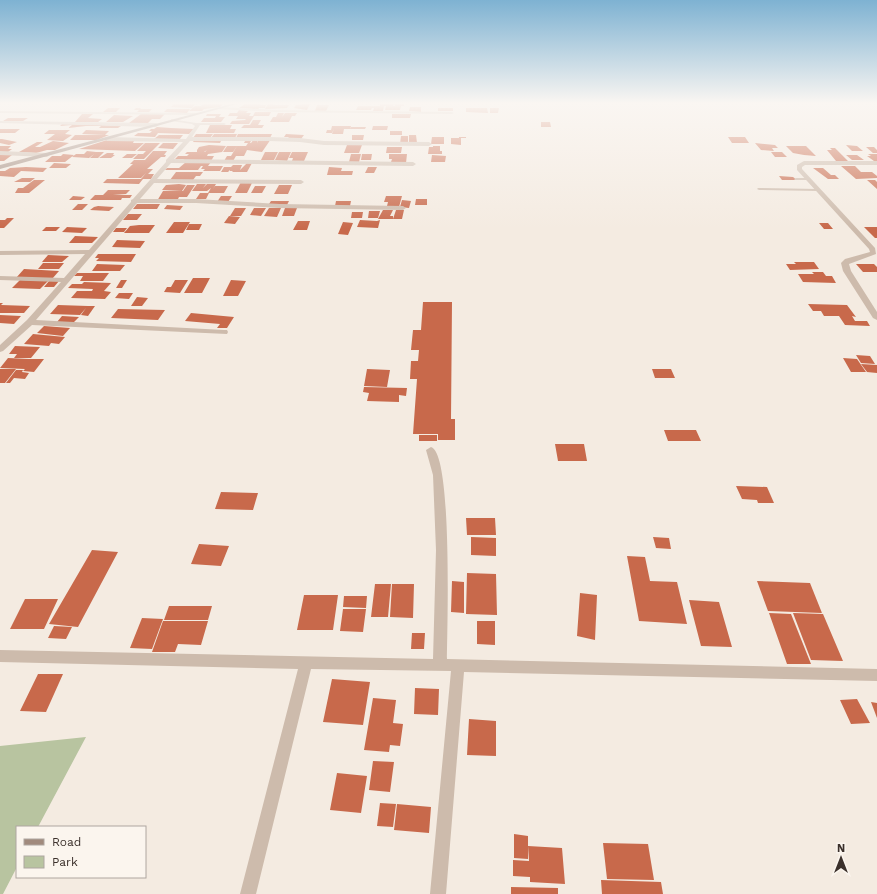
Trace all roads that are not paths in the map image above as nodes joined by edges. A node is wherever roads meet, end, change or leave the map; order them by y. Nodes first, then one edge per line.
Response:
1 (82, 146) edge
2 (183, 146) edge
3 (0, 153) edge
4 (47, 155) junction
5 (168, 161) junction
6 (413, 164) dead end
7 (876, 164) edge
8 (0, 167) edge
9 (796, 179) dead end
10 (807, 179) junction
11 (151, 181) junction
12 (301, 182) dead end
13 (759, 189) dead end
14 (818, 190) junction
15 (133, 201) junction
16 (403, 208) dead end
17 (89, 252) junction
18 (0, 253) edge
19 (875, 253) edge
20 (0, 278) edge
21 (65, 280) junction
22 (877, 318) edge
23 (30, 322) junction
24 (224, 332) dead end
25 (0, 349) edge
26 (431, 450) dead end
27 (0, 656) edge
28 (306, 663) junction
29 (440, 665) junction
30 (458, 665) junction
31 (877, 675) edge
32 (248, 894) edge
33 (438, 894) edge

1 - 4 street
2 - 5 street
3 - 4 street
4 - 8 street
5 - 6 street
5 - 11 street
7 - 10 street
9 - 10 lane
10 - 14 street
11 - 12 street
11 - 15 street
13 - 14 lane
14 - 19 street
15 - 16 street
15 - 17 street
17 - 18 street
17 - 21 street
19 - 22 street
20 - 21 street
21 - 23 street
23 - 24 street
23 - 25 street
26 - 29 street
27 - 28 street
28 - 29 street
28 - 32 street
29 - 30 street
30 - 31 street
30 - 33 street

